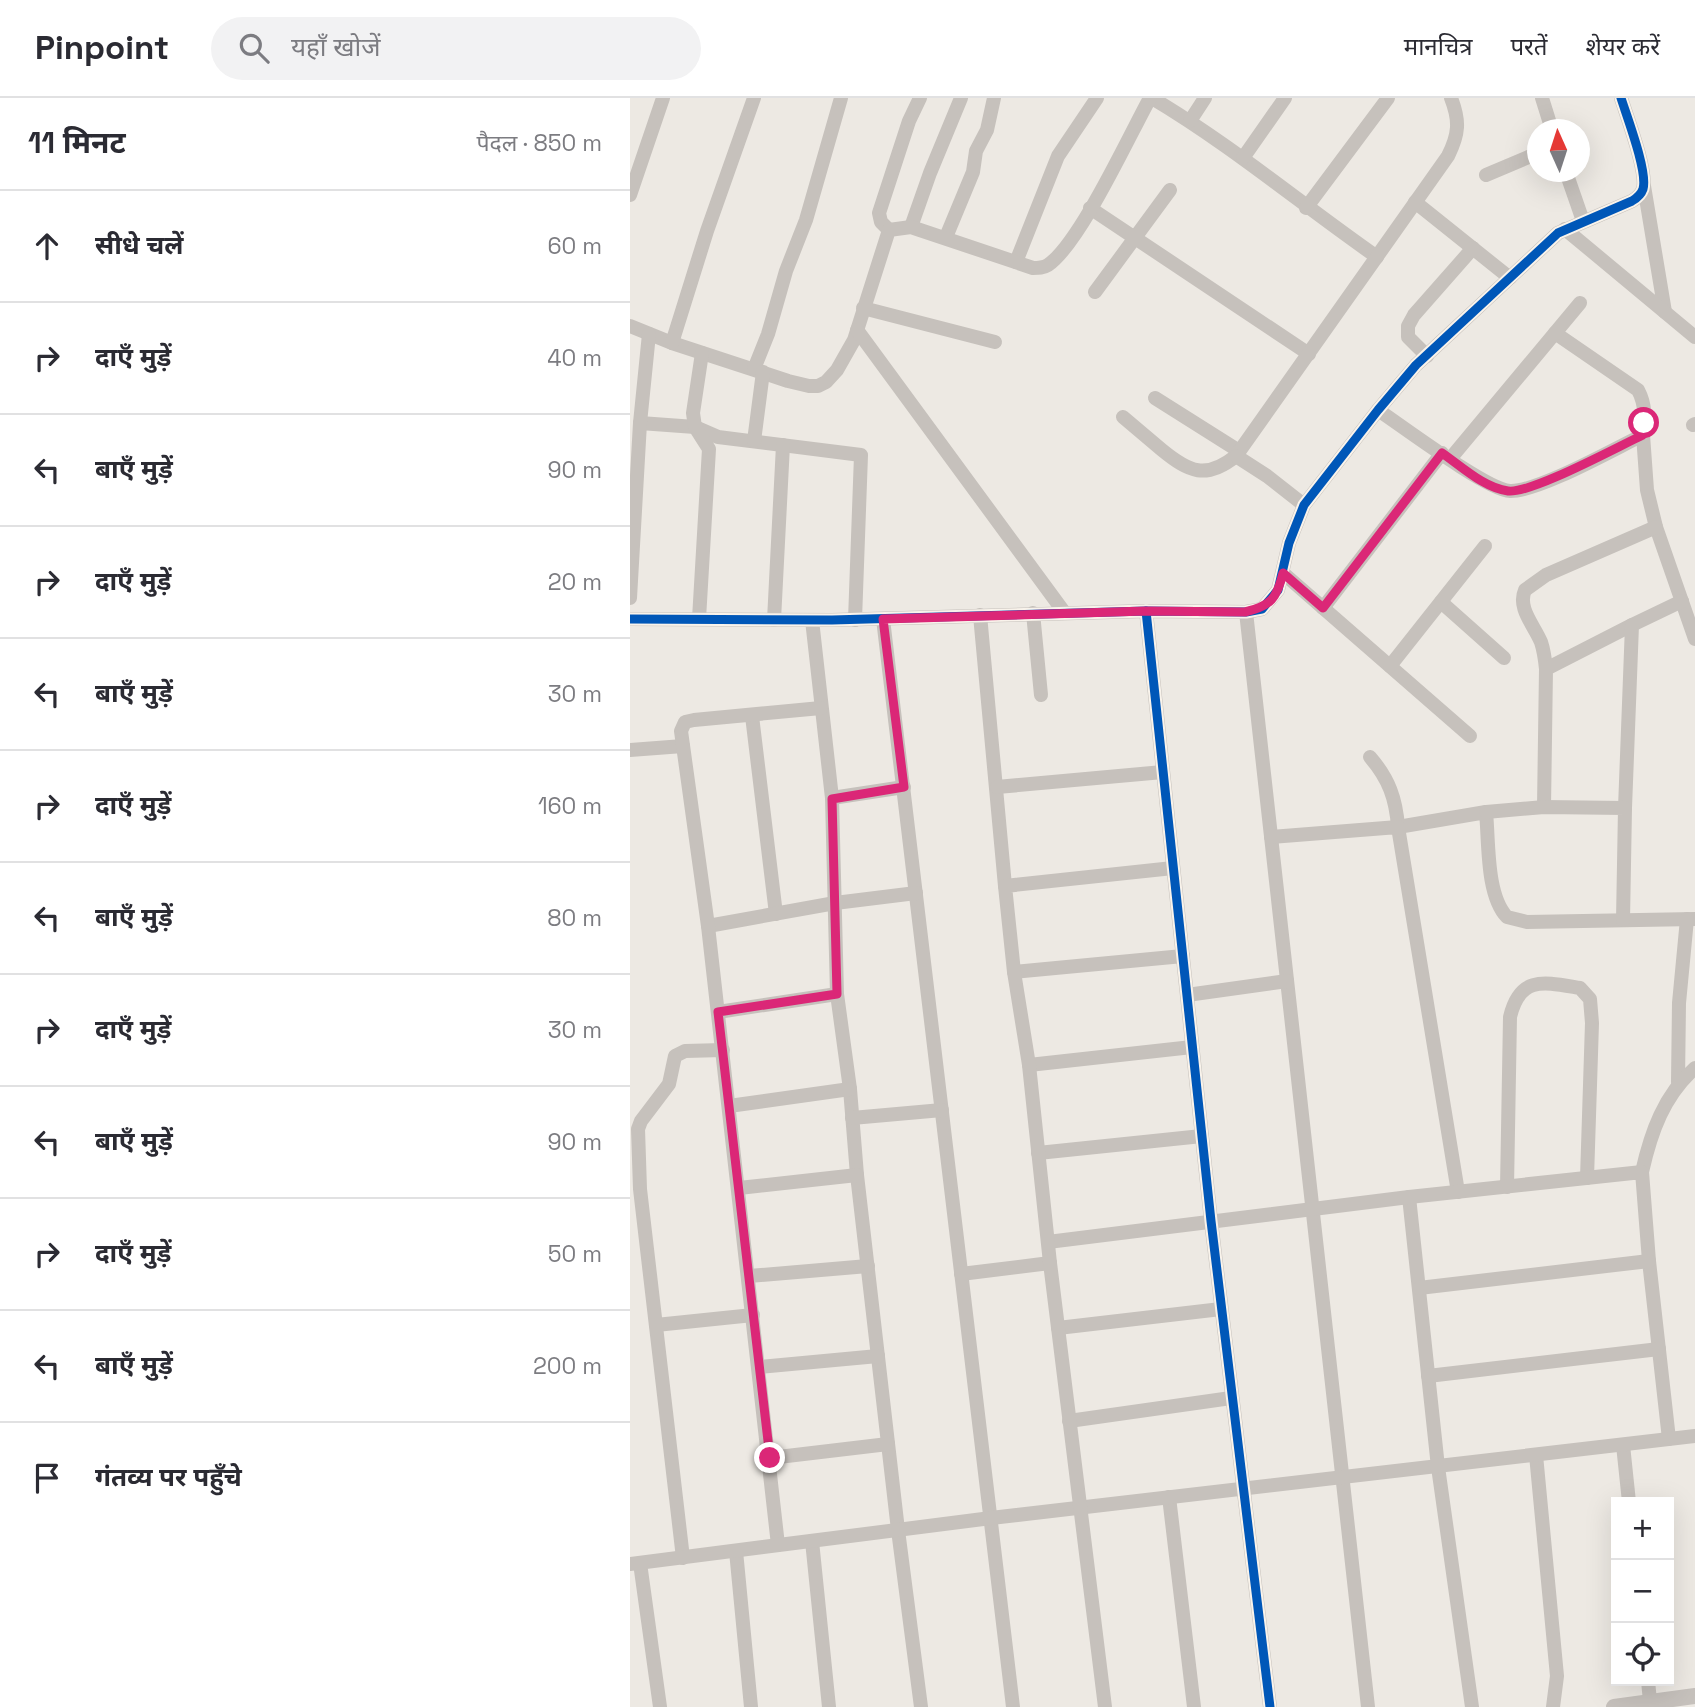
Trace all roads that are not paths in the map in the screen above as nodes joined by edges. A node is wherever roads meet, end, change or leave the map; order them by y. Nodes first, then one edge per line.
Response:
1 (663, 98) edge
2 (754, 98) edge
3 (841, 98) edge
4 (920, 98) edge
5 (961, 98) edge
6 (994, 98) edge
7 (1097, 98) edge
8 (1151, 98) edge
9 (1205, 98) edge
10 (1285, 98) edge
11 (1388, 98) edge
12 (1451, 98) edge
13 (1542, 98) edge
14 (1621, 98) edge
15 (1549, 119) edge
16 (1190, 121) junction
17 (1243, 158) junction
18 (1527, 158) edge
19 (1486, 175) dead end
20 (1569, 182) edge
21 (1644, 186) junction
22 (1170, 190) dead end
23 (630, 195) edge
24 (1415, 202) junction
25 (1090, 208) junction
26 (1306, 208) junction
27 (1583, 221) junction
28 (911, 228) junction
29 (1565, 229) junction
30 (889, 230) junction
31 (946, 237) junction
32 (1135, 239) junction
33 (1473, 248) junction
34 (1377, 257) junction
35 (1016, 262) junction
36 (1510, 278) junction
37 (1094, 292) dead end
38 (1580, 303) dead end
39 (863, 308) junction
40 (1665, 312) junction
41 (630, 326) edge
42 (857, 330) junction
43 (1555, 333) junction
44 (649, 334) junction
45 (1695, 337) edge
46 (995, 342) dead end
47 (671, 343) junction
48 (702, 353) junction
49 (1309, 355) junction
50 (1427, 356) junction
51 (759, 370) junction
52 (1154, 398) dead end
53 (1378, 410) junction
54 (1123, 417) dead end
55 (640, 423) junction
56 (695, 427) junction
57 (1643, 435) junction
58 (754, 441) junction
59 (783, 445) junction
60 (1237, 453) junction
61 (1446, 456) junction
62 (1304, 505) junction
63 (1656, 527) junction
64 (1485, 546) dead end
65 (1283, 573) junction
66 (630, 598) edge
67 (1682, 601) junction
68 (1441, 602) junction
69 (1323, 608) junction
70 (1146, 611) junction
71 (1064, 612) junction
72 (1245, 612) junction
73 (1033, 613) junction
74 (980, 615) junction
75 (630, 619) edge
76 (699, 619) junction
77 (883, 619) junction
78 (774, 620) junction
79 (812, 620) junction
80 (855, 620) junction
81 (1632, 625) junction
82 (1695, 639) edge
83 (1504, 659) dead end
84 (1390, 666) junction
85 (1546, 669) junction
86 (1041, 695) dead end
87 (821, 708) junction
88 (752, 716) junction
89 (1470, 736) dead end
90 (683, 746) junction
91 (630, 750) edge
92 (1370, 757) dead end
93 (1163, 772) junction
94 (904, 787) junction
95 (997, 787) junction
96 (832, 799) junction
97 (1544, 807) junction
98 (1625, 808) junction
99 (1486, 812) junction
100 (1398, 827) junction
101 (1271, 837) junction
102 (1173, 867) junction
103 (1005, 886) junction
104 (916, 893) junction
105 (835, 903) junction
106 (776, 914) junction
107 (1691, 919) edge
108 (1623, 920) junction
109 (708, 926) junction
110 (1183, 956) junction
111 (1014, 972) junction
112 (1287, 981) junction
113 (837, 994) junction
114 (1187, 995) junction
115 (718, 1012) junction
116 (1192, 1047) junction
117 (723, 1050) junction
118 (1029, 1065) junction
119 (1695, 1068) edge
120 (1678, 1082) junction
121 (850, 1089) junction
122 (729, 1106) junction
123 (942, 1110) junction
124 (852, 1118) junction
125 (1202, 1136) junction
126 (1038, 1153) junction
127 (1643, 1172) junction
128 (858, 1175) junction
129 (1587, 1178) junction
130 (1507, 1187) junction
131 (739, 1188) junction
132 (1458, 1192) junction
133 (1409, 1198) junction
134 (1314, 1209) junction
135 (1210, 1221) junction
136 (1048, 1242) junction
137 (1649, 1261) junction
138 (1050, 1263) junction
139 (868, 1266) junction
140 (961, 1274) junction
141 (749, 1276) junction
142 (1419, 1288) junction
143 (1221, 1309) junction
144 (753, 1315) junction
145 (656, 1325) junction
146 (1058, 1328) junction
147 (1659, 1349) junction
148 (878, 1356) junction
149 (760, 1367) junction
150 (1428, 1376) junction
151 (1231, 1398) junction
152 (1069, 1421) junction
153 (1695, 1436) edge
154 (1669, 1439) junction
155 (888, 1444) junction
156 (1623, 1445) junction
157 (1536, 1455) junction
158 (770, 1458) junction
159 (1438, 1467) junction
160 (1342, 1477) junction
161 (1242, 1489) junction
162 (1169, 1497) junction
163 (1628, 1497) edge
164 (1079, 1508) junction
165 (991, 1518) junction
166 (898, 1530) junction
167 (812, 1541) junction
168 (778, 1545) junction
169 (736, 1551) junction
170 (683, 1558) junction
171 (635, 1563) edge
172 (1646, 1686) edge
173 (1695, 1696) edge
174 (1640, 1704) edge
175 (660, 1707) edge
176 (751, 1707) edge
177 (829, 1707) edge
178 (921, 1707) edge
179 (1013, 1707) edge
180 (1105, 1707) edge
181 (1194, 1707) edge
182 (1270, 1707) edge
183 (1368, 1707) edge
184 (1472, 1707) edge
185 (1553, 1707) edge
186 (1614, 1707) edge

1 - 23 street
2 - 47 street
3 - 51 street
4 - 30 street
5 - 28 street
6 - 31 street
7 - 35 street
8 - 16 street
8 - 25 street
9 - 16 street
10 - 17 street
11 - 26 street
12 - 24 street
13 - 15 street
14 - 21 street
16 - 17 street
17 - 26 street
18 - 19 street
20 - 27 street
21 - 27 street
21 - 40 street
22 - 32 street
24 - 33 street
24 - 34 street
25 - 32 street
25 - 35 street
26 - 34 street
27 - 29 street
28 - 30 street
28 - 31 street
29 - 36 street
29 - 40 street
30 - 39 street
31 - 35 street
32 - 37 street
32 - 49 street
33 - 36 street
33 - 50 street
34 - 49 street
36 - 50 street
38 - 43 street
39 - 42 street
39 - 46 street
40 - 45 street
41 - 44 street
42 - 51 street
42 - 71 street
43 - 57 street
43 - 61 street
44 - 47 street
44 - 55 street
47 - 48 street
48 - 51 street
48 - 56 street
49 - 60 street
50 - 53 street
51 - 58 street
52 - 60 street
53 - 61 street
53 - 62 street
54 - 60 street
55 - 56 street
55 - 66 street
56 - 58 street
56 - 76 street
57 - 61 street
57 - 63 street
58 - 59 street
59 - 78 street
59 - 80 street
60 - 62 street
61 - 69 street
62 - 65 street
63 - 67 street
63 - 85 street
64 - 68 street
65 - 69 street
65 - 72 street
67 - 81 street
67 - 82 street
68 - 83 street
68 - 84 street
69 - 84 street
70 - 71 street
70 - 72 street
70 - 93 street
71 - 73 street
72 - 101 street
73 - 74 street
73 - 86 street
74 - 77 street
74 - 95 street
75 - 76 street
76 - 78 street
77 - 80 street
77 - 94 street
78 - 79 street
79 - 80 street
79 - 87 street
81 - 85 street
81 - 98 street
84 - 89 street
85 - 97 street
87 - 88 street
87 - 96 street
88 - 90 street
88 - 106 street
90 - 91 street
90 - 109 street
92 - 100 street
93 - 95 street
93 - 102 street
94 - 96 street
94 - 104 street
95 - 103 street
96 - 105 street
97 - 98 street
97 - 99 street
98 - 108 street
99 - 100 street
99 - 108 street
100 - 101 street
100 - 132 street
101 - 112 street
102 - 103 street
102 - 110 street
103 - 111 street
104 - 105 street
104 - 123 street
105 - 106 street
105 - 113 street
106 - 109 street
107 - 108 street
107 - 120 street
109 - 115 street
110 - 111 street
110 - 114 street
111 - 118 street
112 - 114 street
112 - 134 street
113 - 115 street
113 - 121 street
114 - 116 street
115 - 117 street
116 - 118 street
116 - 125 street
117 - 122 street
117 - 145 street
118 - 126 street
119 - 120 street
120 - 127 street
121 - 122 street
121 - 124 street
122 - 131 street
123 - 124 street
123 - 140 street
124 - 128 street
125 - 126 street
125 - 135 street
126 - 136 street
127 - 129 street
127 - 137 street
128 - 131 street
128 - 139 street
129 - 130 street
129 - 130 street
130 - 132 street
131 - 141 street
132 - 133 street
133 - 134 street
133 - 142 street
134 - 135 street
134 - 160 street
135 - 136 street
135 - 143 street
136 - 138 street
137 - 142 street
137 - 147 street
138 - 140 street
138 - 146 street
139 - 141 street
139 - 148 street
140 - 165 street
141 - 144 street
142 - 150 street
143 - 146 street
143 - 151 street
144 - 145 street
144 - 149 street
145 - 170 street
146 - 152 street
147 - 150 street
147 - 154 street
148 - 149 street
148 - 155 street
149 - 158 street
150 - 159 street
151 - 152 street
151 - 161 street
152 - 164 street
153 - 154 street
154 - 156 street
155 - 158 street
155 - 166 street
156 - 157 street
156 - 163 street
157 - 159 street
157 - 185 street
158 - 168 street
159 - 160 street
159 - 184 street
160 - 161 street
160 - 183 street
161 - 162 street
161 - 182 street
162 - 164 street
162 - 181 street
164 - 165 street
164 - 180 street
165 - 166 street
165 - 179 street
166 - 167 street
166 - 178 street
167 - 168 street
167 - 177 street
168 - 169 street
169 - 170 street
169 - 176 street
170 - 171 street
171 - 175 street
172 - 174 street
173 - 174 street
174 - 186 street

